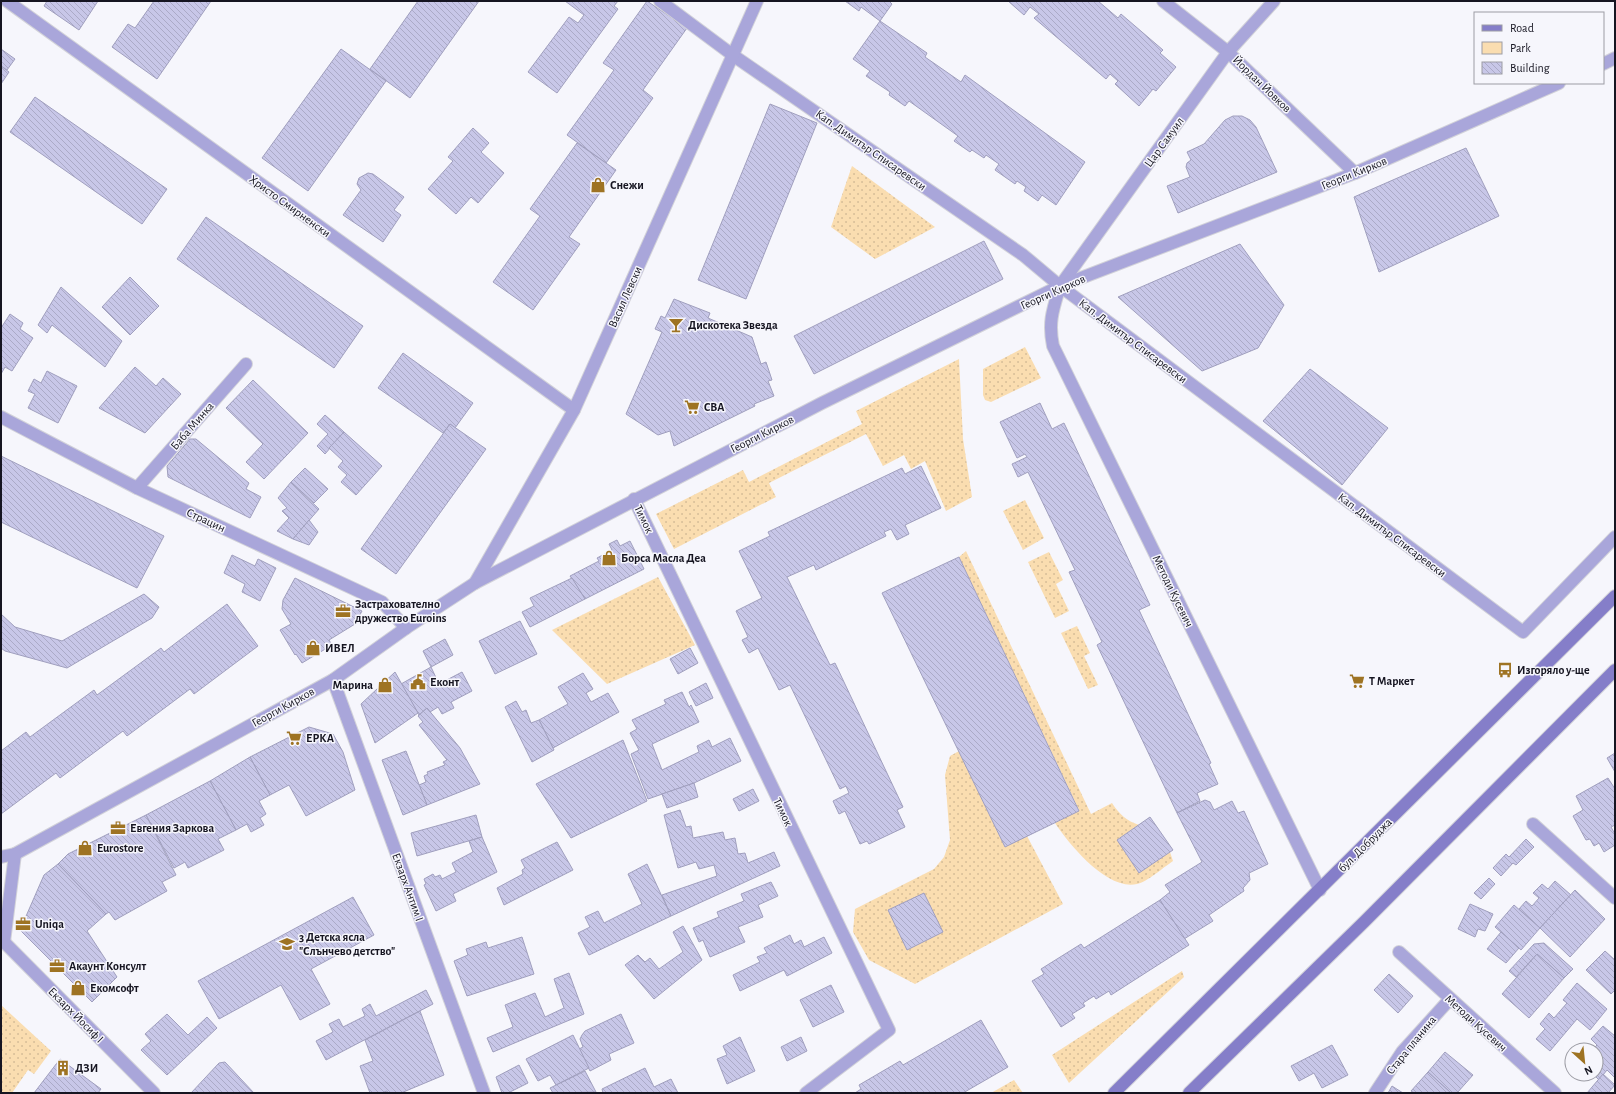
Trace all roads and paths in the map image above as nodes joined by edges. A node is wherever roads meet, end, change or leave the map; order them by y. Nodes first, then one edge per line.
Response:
1 (7, 1) edge
2 (660, 1) edge
3 (757, 1) edge
4 (1163, 1) edge
5 (1274, 1) edge
6 (1228, 52) junction
7 (734, 56) junction
8 (1615, 58) edge
9 (1604, 64) edge
10 (1557, 84) edge
11 (1355, 173) junction
12 (1060, 286) junction
13 (246, 364) dead end
14 (574, 410) junction
15 (1, 417) edge
16 (137, 488) junction
17 (634, 499) junction
18 (1615, 537) edge
19 (474, 583) junction
20 (1615, 596) edge
21 (406, 628) junction
22 (1615, 670) edge
23 (333, 680) junction
24 (1533, 824) dead end
25 (15, 854) junction
26 (1, 857) edge
27 (1320, 890) junction
28 (1615, 898) edge
29 (2, 942) edge
30 (1399, 952) dead end
31 (1450, 999) junction
32 (154, 1093) edge
33 (484, 1093) edge
34 (806, 1093) edge
35 (1114, 1093) edge
36 (1189, 1093) edge
37 (1375, 1093) edge
38 (1554, 1093) edge

1 - 14 street, Христо Смирненски
2 - 7 street, Кап. Димитър Списаревски
3 - 7 street, Васил Левски
4 - 6 street, Йордан Йовков
5 - 6 street, Цар Самуил
6 - 11 street, Йордан Йовков
6 - 12 street, Цар Самуил
7 - 12 street, Кап. Димитър Списаревски
7 - 14 street, Васил Левски
8 - 9 street
10 - 11 street, Георги Кирков
11 - 12 street, Георги Кирков
12 - 17 street, Георги Кирков
12 - 18 street, Кап. Димитър Списаревски
12 - 27 street, Методи Кусевич
13 - 16 street, Баба Минка
14 - 19 street, Васил Левски
15 - 16 street, Страцин
16 - 21 street, Страцин
17 - 19 street, Георги Кирков
17 - 34 street, Тимок
19 - 21 street, Георги Кирков
20 - 27 main road, бул. Добруджа
21 - 23 street, Георги Кирков
22 - 36 main road
23 - 25 street, Георги Кирков
23 - 33 street, Екзарх Антим I
24 - 28 street
25 - 26 street, Георги Кирков
25 - 29 street
27 - 35 main road, бул. Добруджа
29 - 32 street, Екзарх Йосиф I
30 - 31 street, Методи Кусевич
31 - 37 street, Стара планина
31 - 38 street, Методи Кусевич

